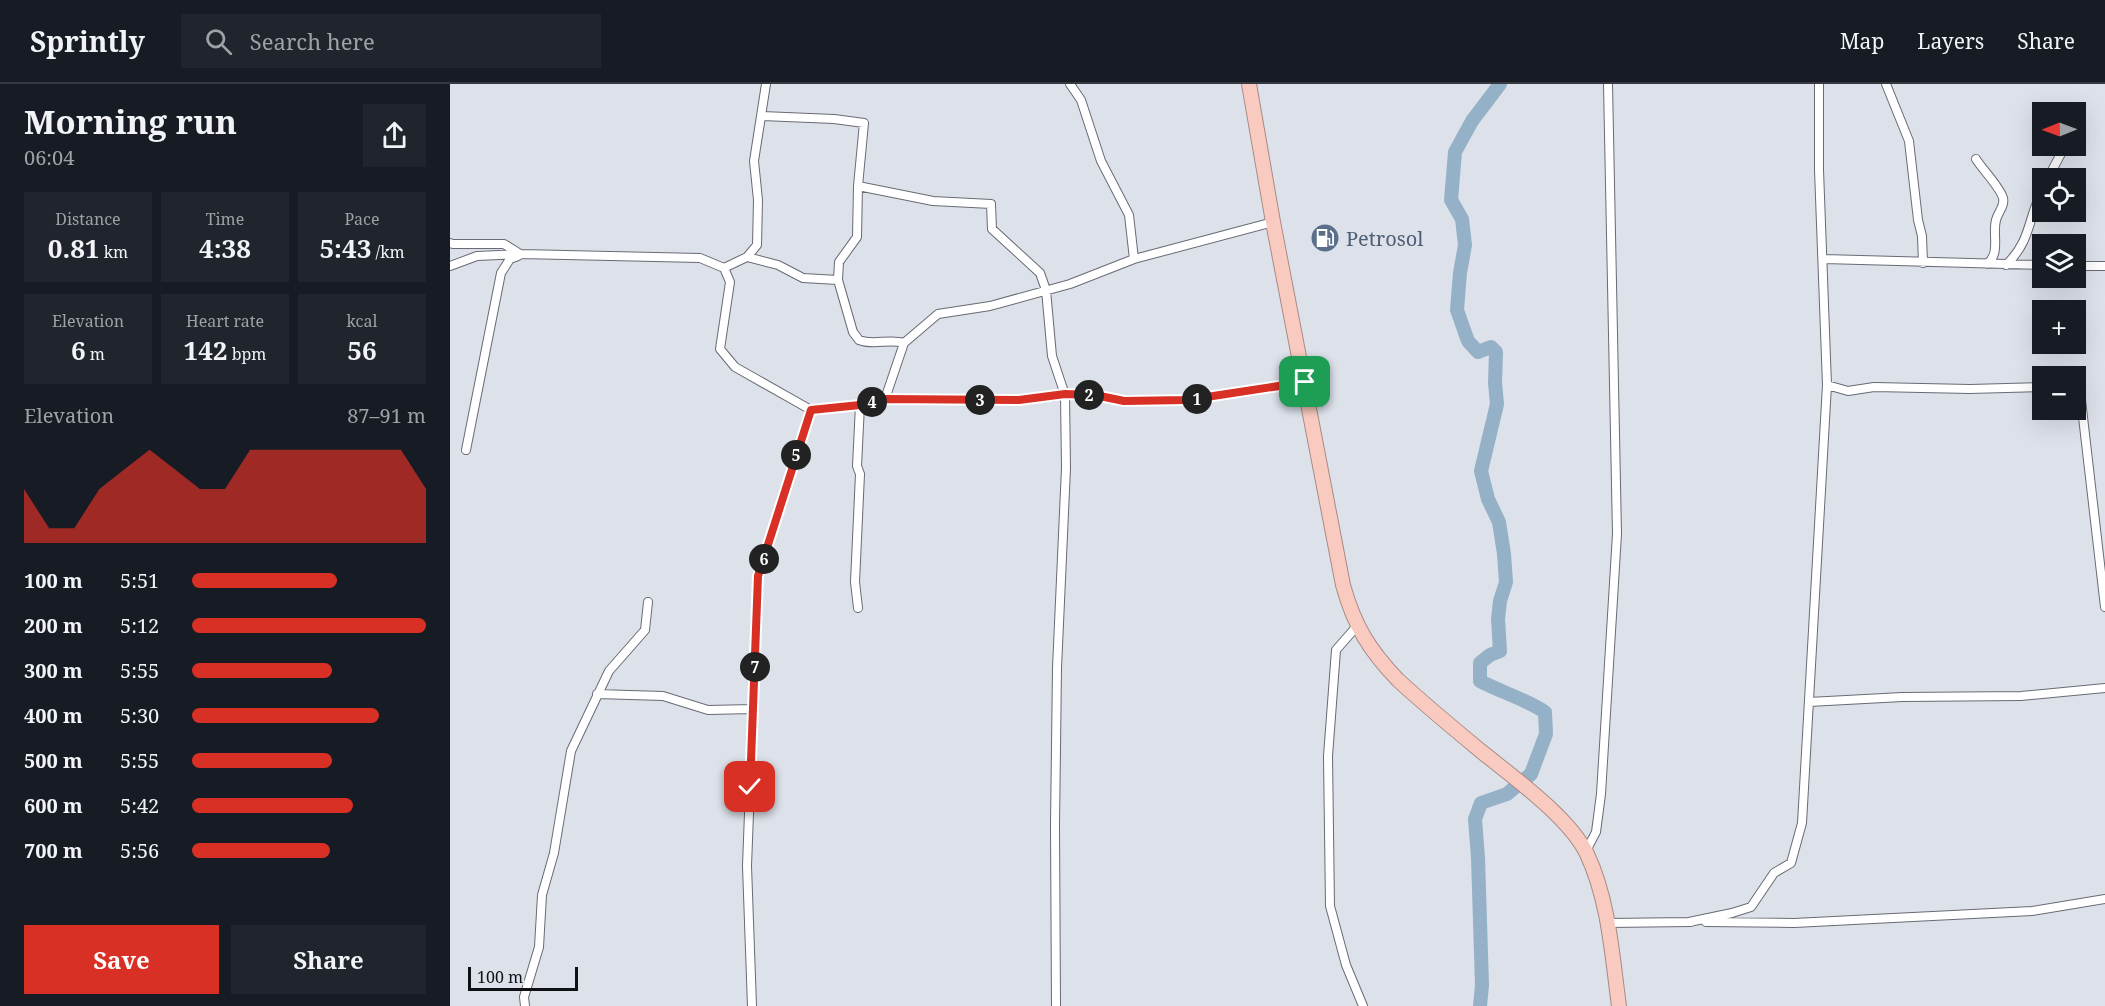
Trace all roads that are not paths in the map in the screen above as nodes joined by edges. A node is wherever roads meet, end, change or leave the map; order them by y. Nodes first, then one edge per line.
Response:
1 (766, 84) edge
2 (1070, 84) edge
3 (1250, 84) edge
4 (1608, 84) edge
5 (1819, 84) edge
6 (1886, 84) edge
7 (762, 116) junction
8 (1976, 159) dead end
9 (858, 186) junction
10 (2032, 216) edge
11 (1274, 222) junction
12 (450, 243) edge
13 (523, 254) junction
14 (747, 257) junction
15 (1134, 259) junction
16 (1824, 259) junction
17 (1923, 263) junction
18 (1987, 264) junction
19 (2006, 265) junction
20 (2032, 265) edge
21 (450, 266) edge
22 (2086, 266) edge
23 (2105, 266) edge
24 (724, 268) junction
25 (838, 280) junction
26 (1046, 290) junction
27 (904, 343) junction
28 (1305, 382) junction
29 (1827, 385) junction
30 (2032, 387) edge
31 (1065, 394) junction
32 (885, 399) junction
33 (860, 405) junction
34 (811, 410) junction
35 (2083, 420) edge
36 (466, 450) dead end
37 (648, 602) dead end
38 (2105, 607) edge
39 (858, 608) dead end
40 (1357, 626) junction
41 (2105, 688) edge
42 (597, 694) junction
43 (1809, 702) junction
44 (753, 709) junction
45 (1586, 851) junction
46 (2105, 899) edge
47 (1689, 922) junction
48 (1607, 923) junction
49 (525, 1006) edge
50 (752, 1006) edge
51 (1056, 1006) edge
52 (1363, 1006) edge
53 (1619, 1006) edge

1 - 7 street
2 - 15 street
3 - 11 highway
4 - 45 street
5 - 16 street
6 - 17 street
7 - 9 street
7 - 14 street
8 - 18 street
9 - 25 street
9 - 26 street
10 - 19 street
11 - 15 street
11 - 28 highway
12 - 13 street
13 - 21 street
13 - 24 street
13 - 36 street
14 - 24 street
14 - 25 street
15 - 26 street
16 - 17 street
16 - 29 street
17 - 18 street
18 - 19 street
19 - 20 street
22 - 23 street
24 - 34 street
25 - 27 street
26 - 27 street
26 - 31 street
27 - 32 street
28 - 31 street
28 - 40 highway
29 - 30 street
29 - 43 street
31 - 32 street
31 - 51 street
32 - 33 street
33 - 34 street
33 - 39 street
34 - 44 street
35 - 38 street
37 - 42 street
40 - 45 highway
40 - 52 street
41 - 43 street
42 - 44 street
42 - 49 street
43 - 47 street
44 - 50 street
45 - 48 highway
46 - 47 street
47 - 48 street
48 - 53 highway

